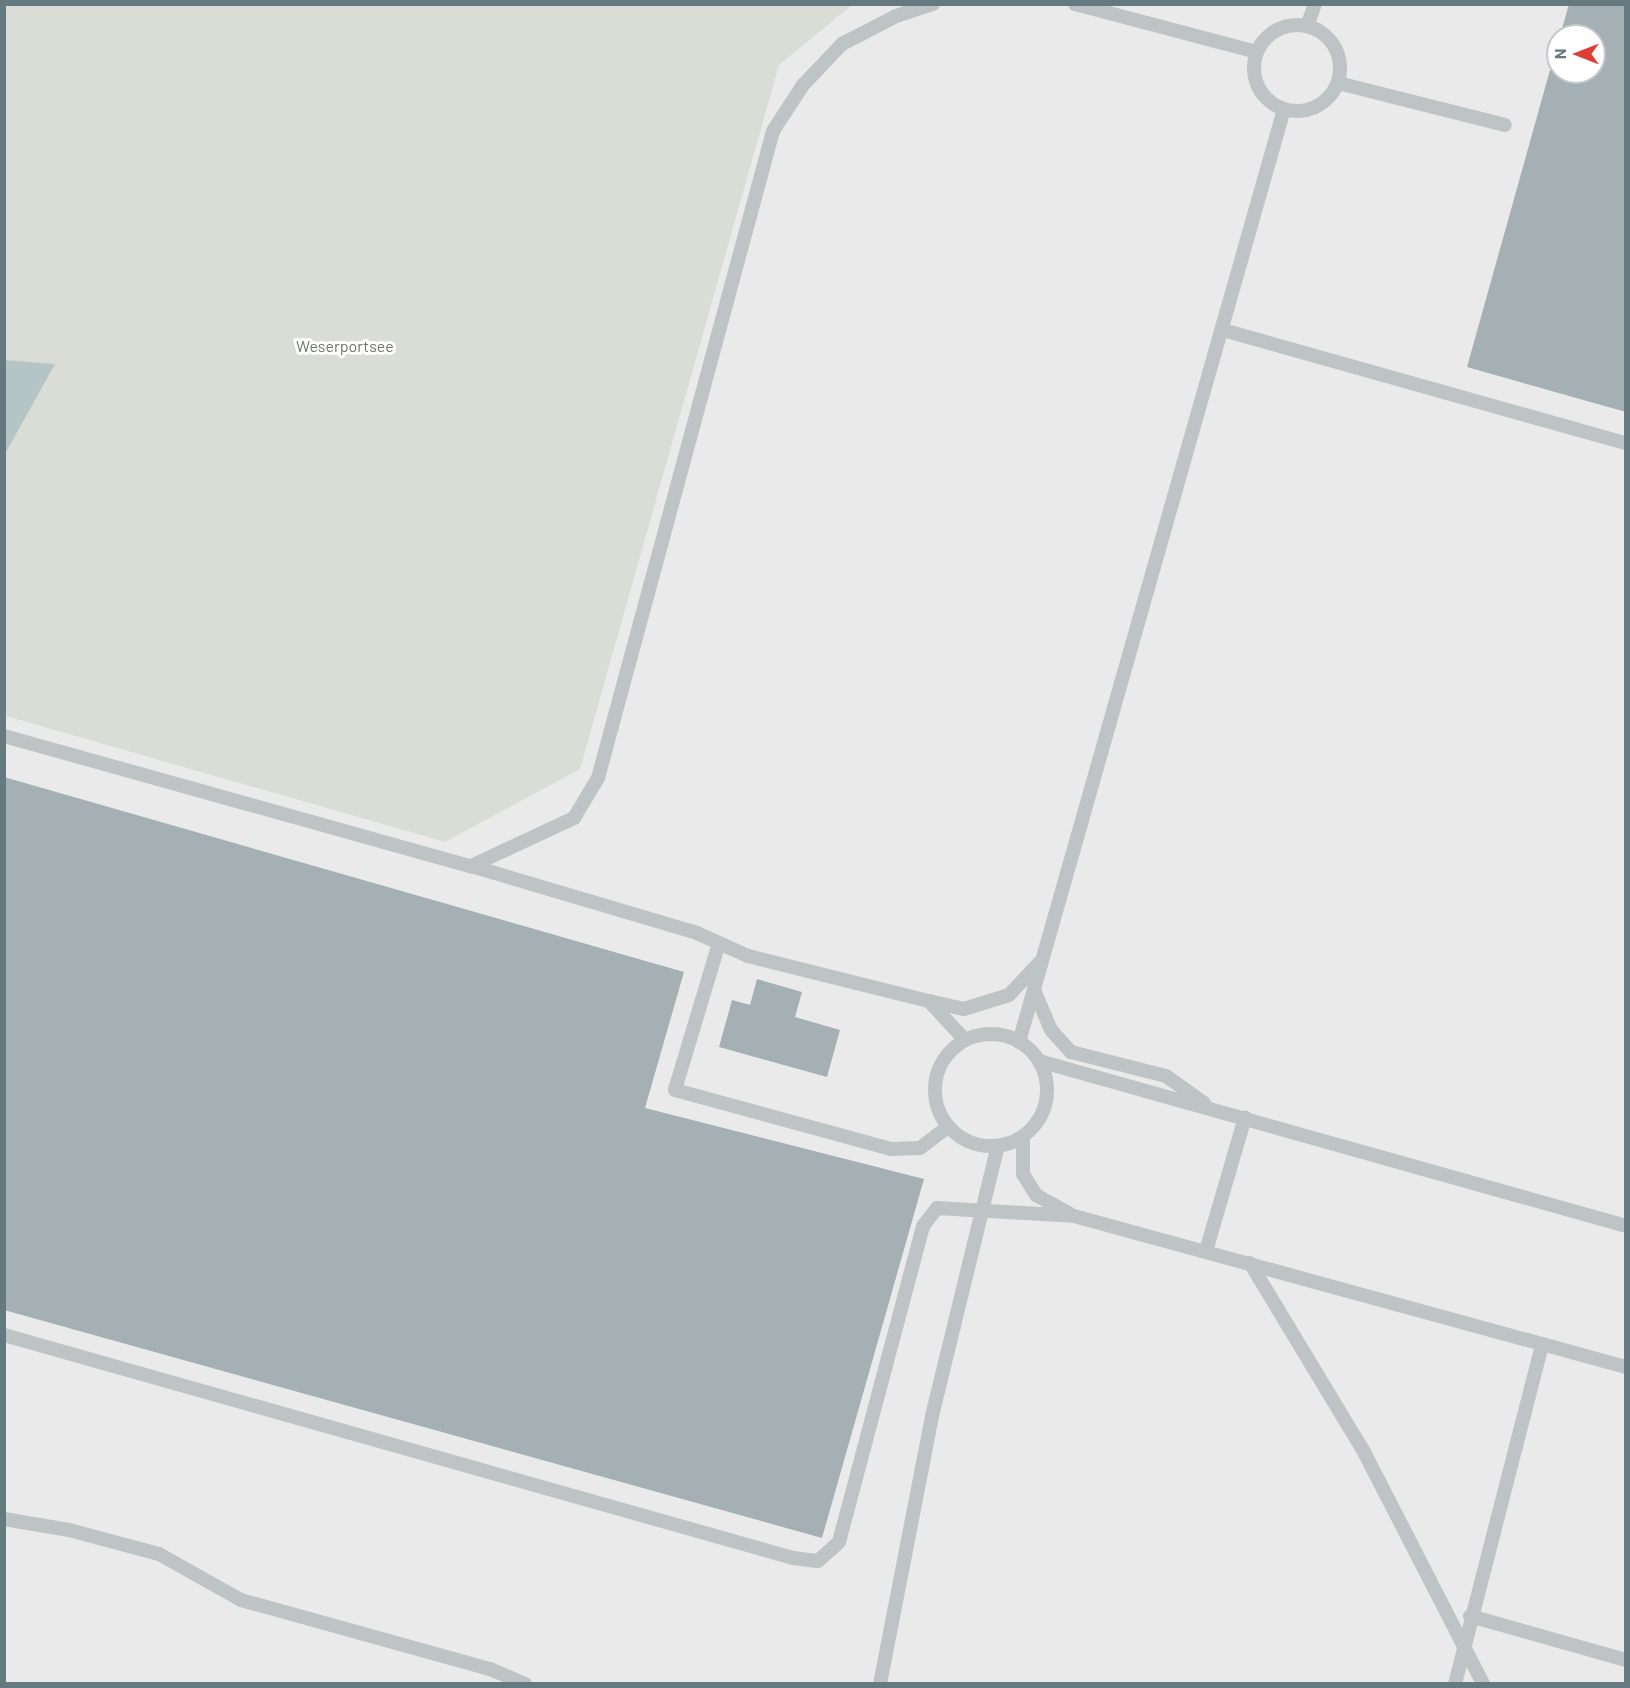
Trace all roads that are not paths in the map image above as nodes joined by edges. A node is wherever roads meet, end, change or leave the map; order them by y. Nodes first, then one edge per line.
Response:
1 (933, 4) edge
2 (1075, 4) edge
3 (1314, 4) edge
4 (1307, 26) junction
5 (1257, 52) junction
6 (1338, 83) junction
7 (1284, 109) junction
8 (1504, 125) dead end
9 (1223, 330) junction
10 (1626, 443) edge
11 (4, 736) edge
12 (471, 866) junction
13 (718, 943) junction
14 (1043, 958) junction
15 (1034, 990) junction
16 (929, 1001) junction
17 (965, 1040) junction
18 (1020, 1042) junction
19 (1039, 1061) junction
20 (1214, 1109) junction
21 (1245, 1118) junction
22 (948, 1127) junction
23 (1023, 1137) junction
24 (998, 1146) junction
25 (985, 1208) junction
26 (1074, 1216) junction
27 (1626, 1226) edge
28 (1206, 1251) junction
29 (1250, 1263) junction
30 (4, 1335) edge
31 (1542, 1344) junction
32 (1626, 1368) edge
33 (4, 1519) edge
34 (1470, 1616) junction
35 (1626, 1660) edge
36 (525, 1683) edge
37 (880, 1683) edge
38 (1455, 1683) edge
39 (1483, 1683) edge

1 - 12 lane
2 - 5 lane
3 - 4 lane
4 - 5 lane
4 - 6 lane
5 - 7 lane
6 - 7 lane
6 - 8 lane
7 - 9 lane
9 - 10 lane
9 - 14 lane
11 - 12 lane
12 - 13 lane
13 - 16 lane
13 - 22 lane
14 - 15 lane
14 - 16 lane
15 - 18 lane
15 - 20 lane
16 - 17 lane
17 - 18 lane
17 - 22 lane
18 - 19 lane
19 - 20 lane
19 - 23 lane
20 - 21 lane
21 - 27 lane
21 - 28 lane
22 - 24 lane
23 - 24 lane
23 - 26 lane
24 - 25 lane
25 - 26 lane
25 - 30 lane
25 - 37 lane
26 - 28 lane
28 - 29 lane
29 - 31 lane
29 - 39 lane
31 - 32 lane
31 - 34 lane
33 - 36 lane
34 - 35 lane
34 - 38 lane

